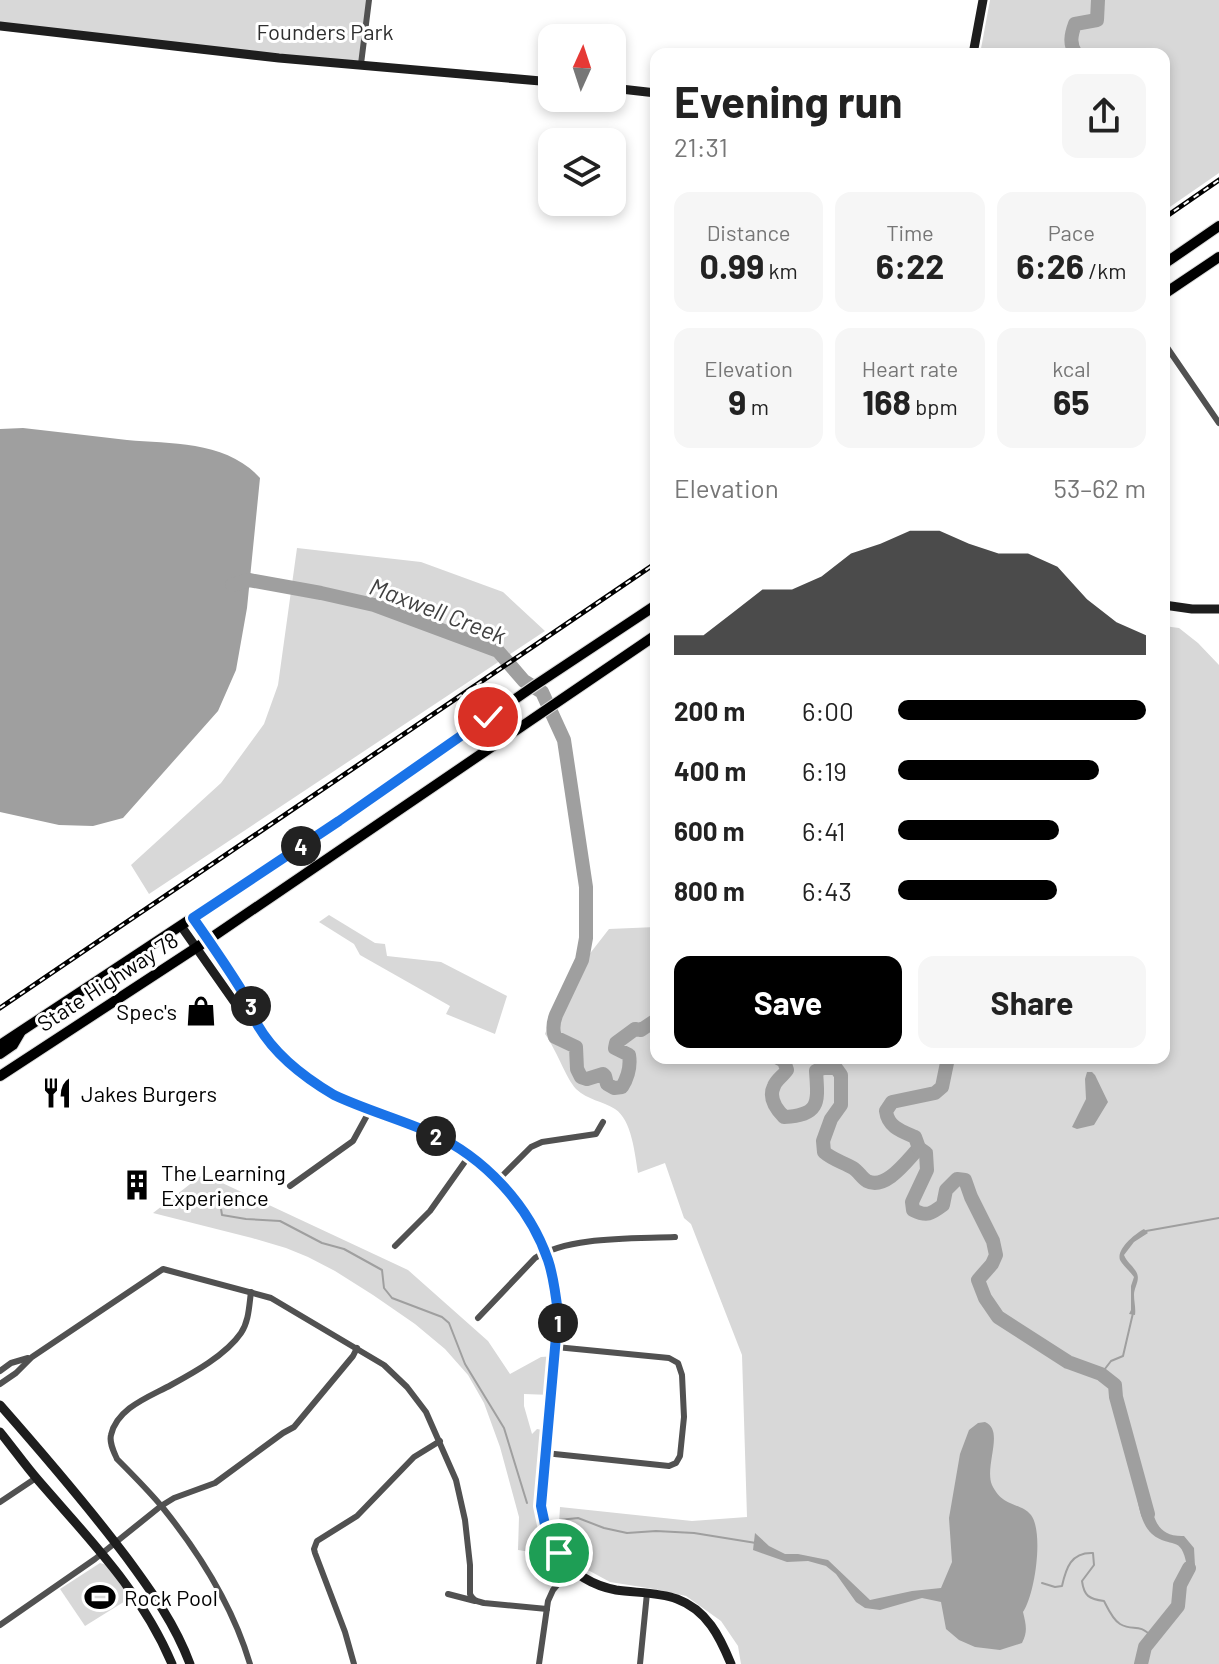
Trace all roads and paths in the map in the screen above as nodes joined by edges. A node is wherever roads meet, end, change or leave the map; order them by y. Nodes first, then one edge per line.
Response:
1 (369, 0) edge
2 (983, 0) edge
3 (0, 26) edge
4 (974, 48) edge
5 (361, 64) junction
6 (538, 81) edge
7 (626, 90) edge
8 (650, 92) edge
9 (1219, 226) edge
10 (1219, 257) edge
11 (1170, 260) edge
12 (1170, 290) edge
13 (1170, 352) edge
14 (1219, 423) edge
15 (1170, 606) edge
16 (650, 609) edge
17 (1219, 609) edge
18 (650, 639) edge
19 (193, 918) junction
20 (181, 926) junction
21 (208, 940) junction
22 (196, 948) junction
23 (240, 988) junction
24 (229, 995) junction
25 (256, 1022) junction
26 (21, 1031) junction
27 (0, 1045) edge
28 (0, 1054) edge
29 (0, 1076) edge
30 (370, 1110) junction
31 (603, 1122) dead end
32 (469, 1156) junction
33 (498, 1180) junction
34 (290, 1186) dead end
35 (675, 1237) dead end
36 (395, 1246) dead end
37 (545, 1252) junction
38 (251, 1292) junction
39 (478, 1318) dead end
40 (556, 1347) junction
41 (357, 1348) junction
42 (32, 1357) junction
43 (0, 1371) edge
44 (0, 1384) edge
45 (0, 1405) edge
46 (0, 1432) edge
47 (440, 1441) junction
48 (545, 1453) junction
49 (36, 1478) junction
50 (0, 1502) edge
51 (161, 1506) junction
52 (115, 1543) junction
53 (103, 1553) junction
54 (570, 1569) junction
55 (647, 1593) junction
56 (448, 1594) dead end
57 (475, 1601) junction
58 (547, 1609) junction
59 (0, 1625) edge
60 (172, 1664) edge
61 (190, 1664) edge
62 (250, 1664) edge
63 (354, 1664) edge
64 (539, 1664) edge
65 (640, 1664) edge
66 (731, 1664) edge

1 - 5 street
2 - 4 street
3 - 5 street
5 - 6 street
7 - 8 street
9 - 11 main road
10 - 12 main road
13 - 14 street
15 - 17 street
16 - 19 main road, State Highway 78
18 - 21 main road, State Highway 78
19 - 20 main road, State Highway 78
19 - 21 street
20 - 22 street
20 - 26 main road, State Highway 78
21 - 22 main road, State Highway 78
21 - 23 street
22 - 24 street
22 - 29 main road, State Highway 78
23 - 24 street
23 - 25 street
24 - 25 street
25 - 30 street
26 - 27 main road, State Highway 78
26 - 28 main road
30 - 32 street
30 - 34 street
31 - 33 street
32 - 33 street
32 - 36 street
33 - 37 street
35 - 37 street
37 - 39 street
37 - 40 street
38 - 41 street
38 - 42 street
38 - 51 street
40 - 48 street
40 - 48 street
41 - 47 street
41 - 51 street
42 - 43 street
42 - 44 street
45 - 52 street
46 - 49 street
47 - 57 street
47 - 63 street
48 - 54 street
49 - 50 street
49 - 53 street
51 - 52 street
51 - 62 street
52 - 53 street
52 - 61 street
53 - 59 street
53 - 60 street
54 - 55 street
54 - 58 street
55 - 65 street
55 - 66 street
56 - 57 street
57 - 58 street
58 - 64 street

